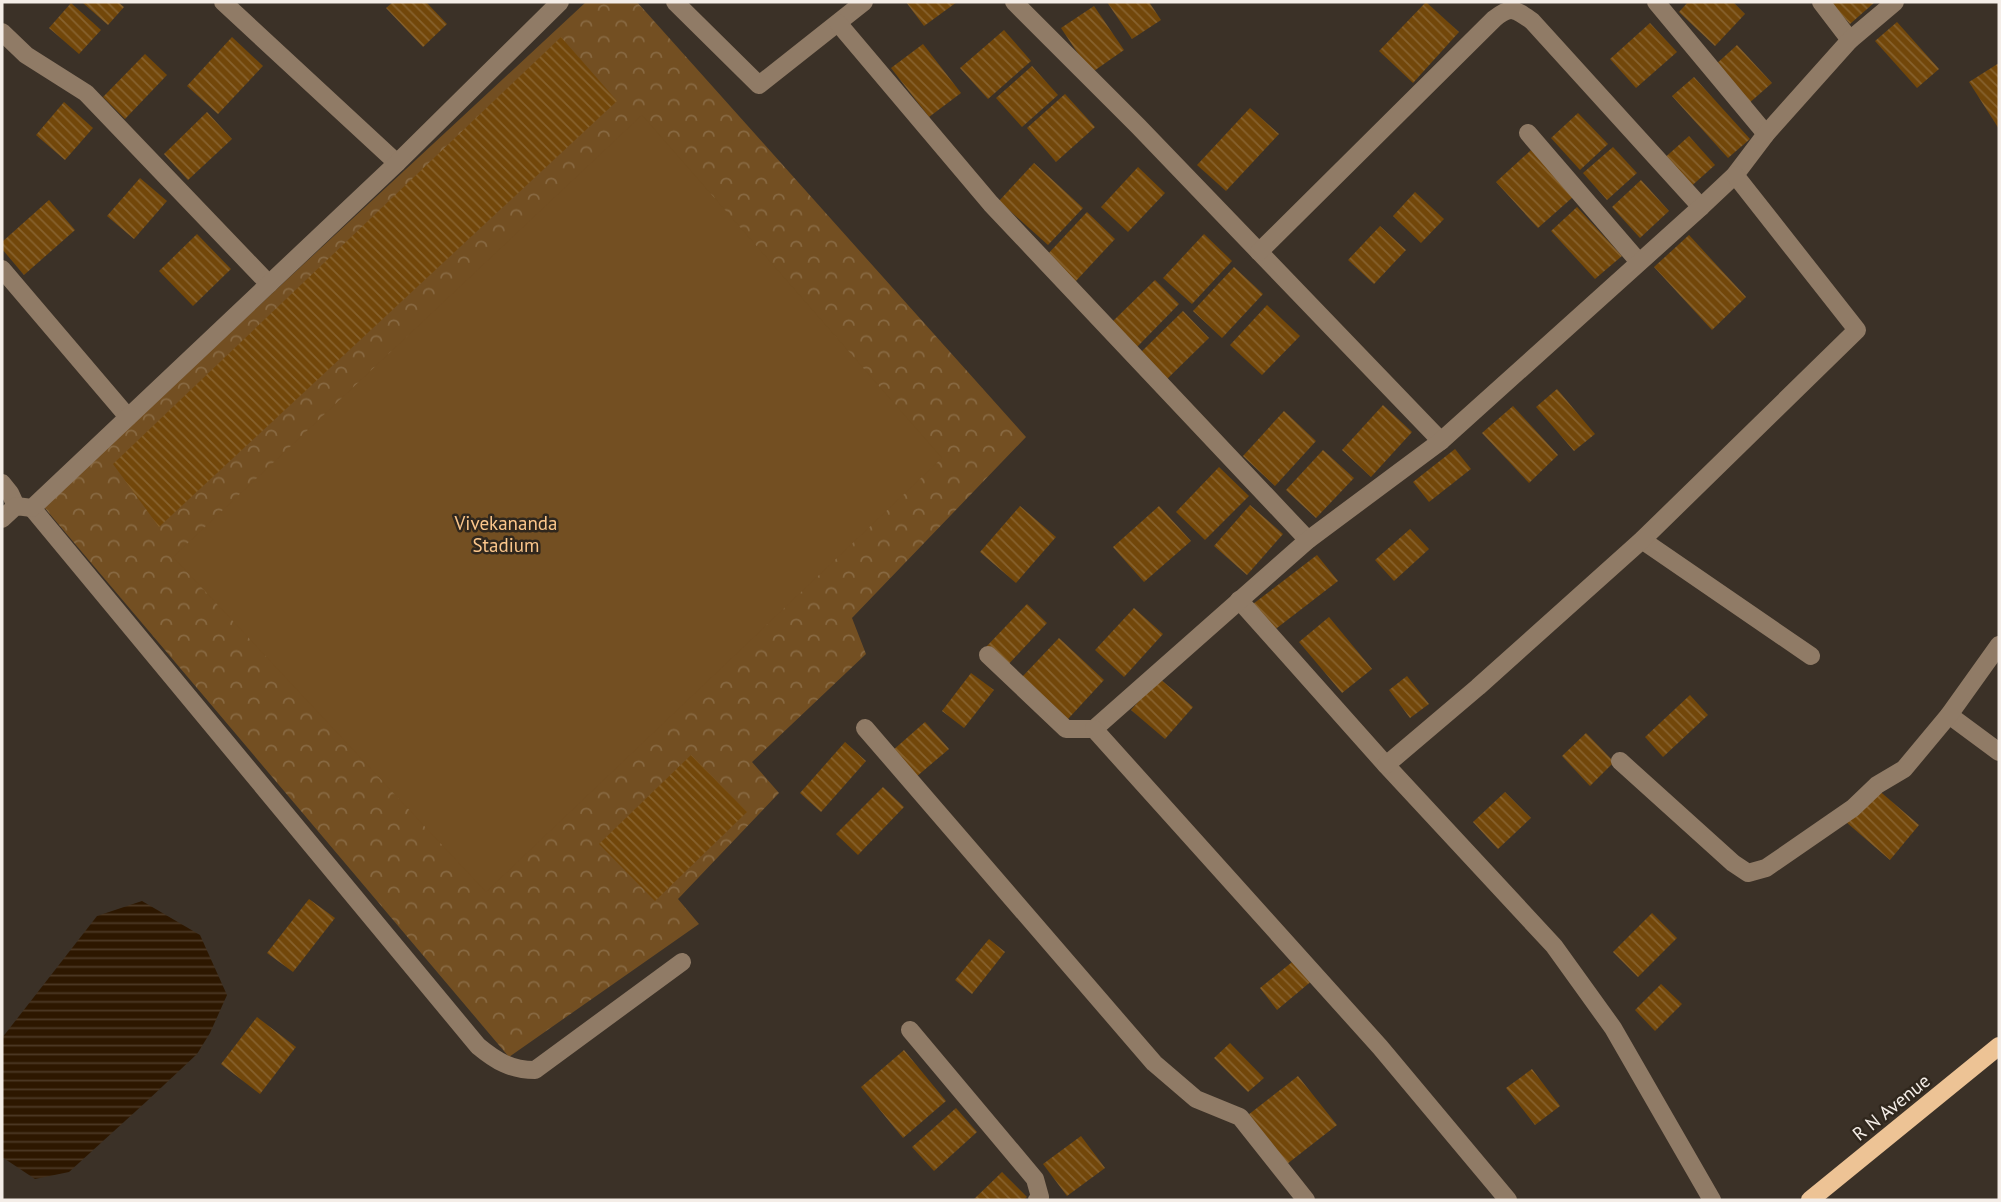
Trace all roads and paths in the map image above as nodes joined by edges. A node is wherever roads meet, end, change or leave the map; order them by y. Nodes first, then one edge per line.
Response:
1 (223, 2) edge
2 (560, 2) edge
3 (675, 2) edge
4 (864, 2) edge
5 (1014, 2) edge
6 (1656, 2) edge
7 (1821, 2) edge
8 (1895, 2) edge
9 (838, 23) junction
10 (2, 32) edge
11 (1850, 40) junction
12 (1528, 133) dead end
13 (1766, 134) junction
14 (397, 163) junction
15 (1735, 175) junction
16 (1701, 207) junction
17 (1259, 252) junction
18 (1639, 262) junction
19 (2, 269) edge
20 (270, 284) junction
21 (128, 417) junction
22 (1441, 441) junction
23 (2, 483) edge
24 (24, 507) junction
25 (2, 519) edge
26 (1308, 540) junction
27 (1642, 540) junction
28 (1240, 600) junction
29 (1999, 645) edge
30 (988, 655) dead end
31 (1811, 656) dead end
32 (1949, 715) junction
33 (865, 728) dead end
34 (1094, 729) junction
35 (1999, 752) edge
36 (1620, 761) dead end
37 (1386, 765) junction
38 (682, 962) dead end
39 (910, 1030) dead end
40 (1999, 1046) edge
41 (1037, 1200) edge
42 (1306, 1200) edge
43 (1508, 1200) edge
44 (1712, 1200) edge
45 (1810, 1200) edge

1 - 14 street
2 - 14 street
3 - 9 street
4 - 9 street
5 - 17 street
6 - 13 street
7 - 11 street
8 - 11 street
9 - 26 street
10 - 20 street
11 - 13 street
12 - 18 street
13 - 15 street
14 - 20 street
15 - 16 street
15 - 27 street
16 - 17 street
16 - 18 street
17 - 22 street
18 - 22 street
19 - 21 street
20 - 21 street
21 - 24 street
22 - 26 street
23 - 24 street
24 - 25 street
24 - 38 street
26 - 28 street
27 - 31 street
27 - 37 street
28 - 34 street
28 - 37 street
29 - 32 street
30 - 34 street
32 - 35 street
32 - 36 street
33 - 42 street
34 - 43 street
37 - 44 street
39 - 41 street
40 - 45 main road, R N Avenue

